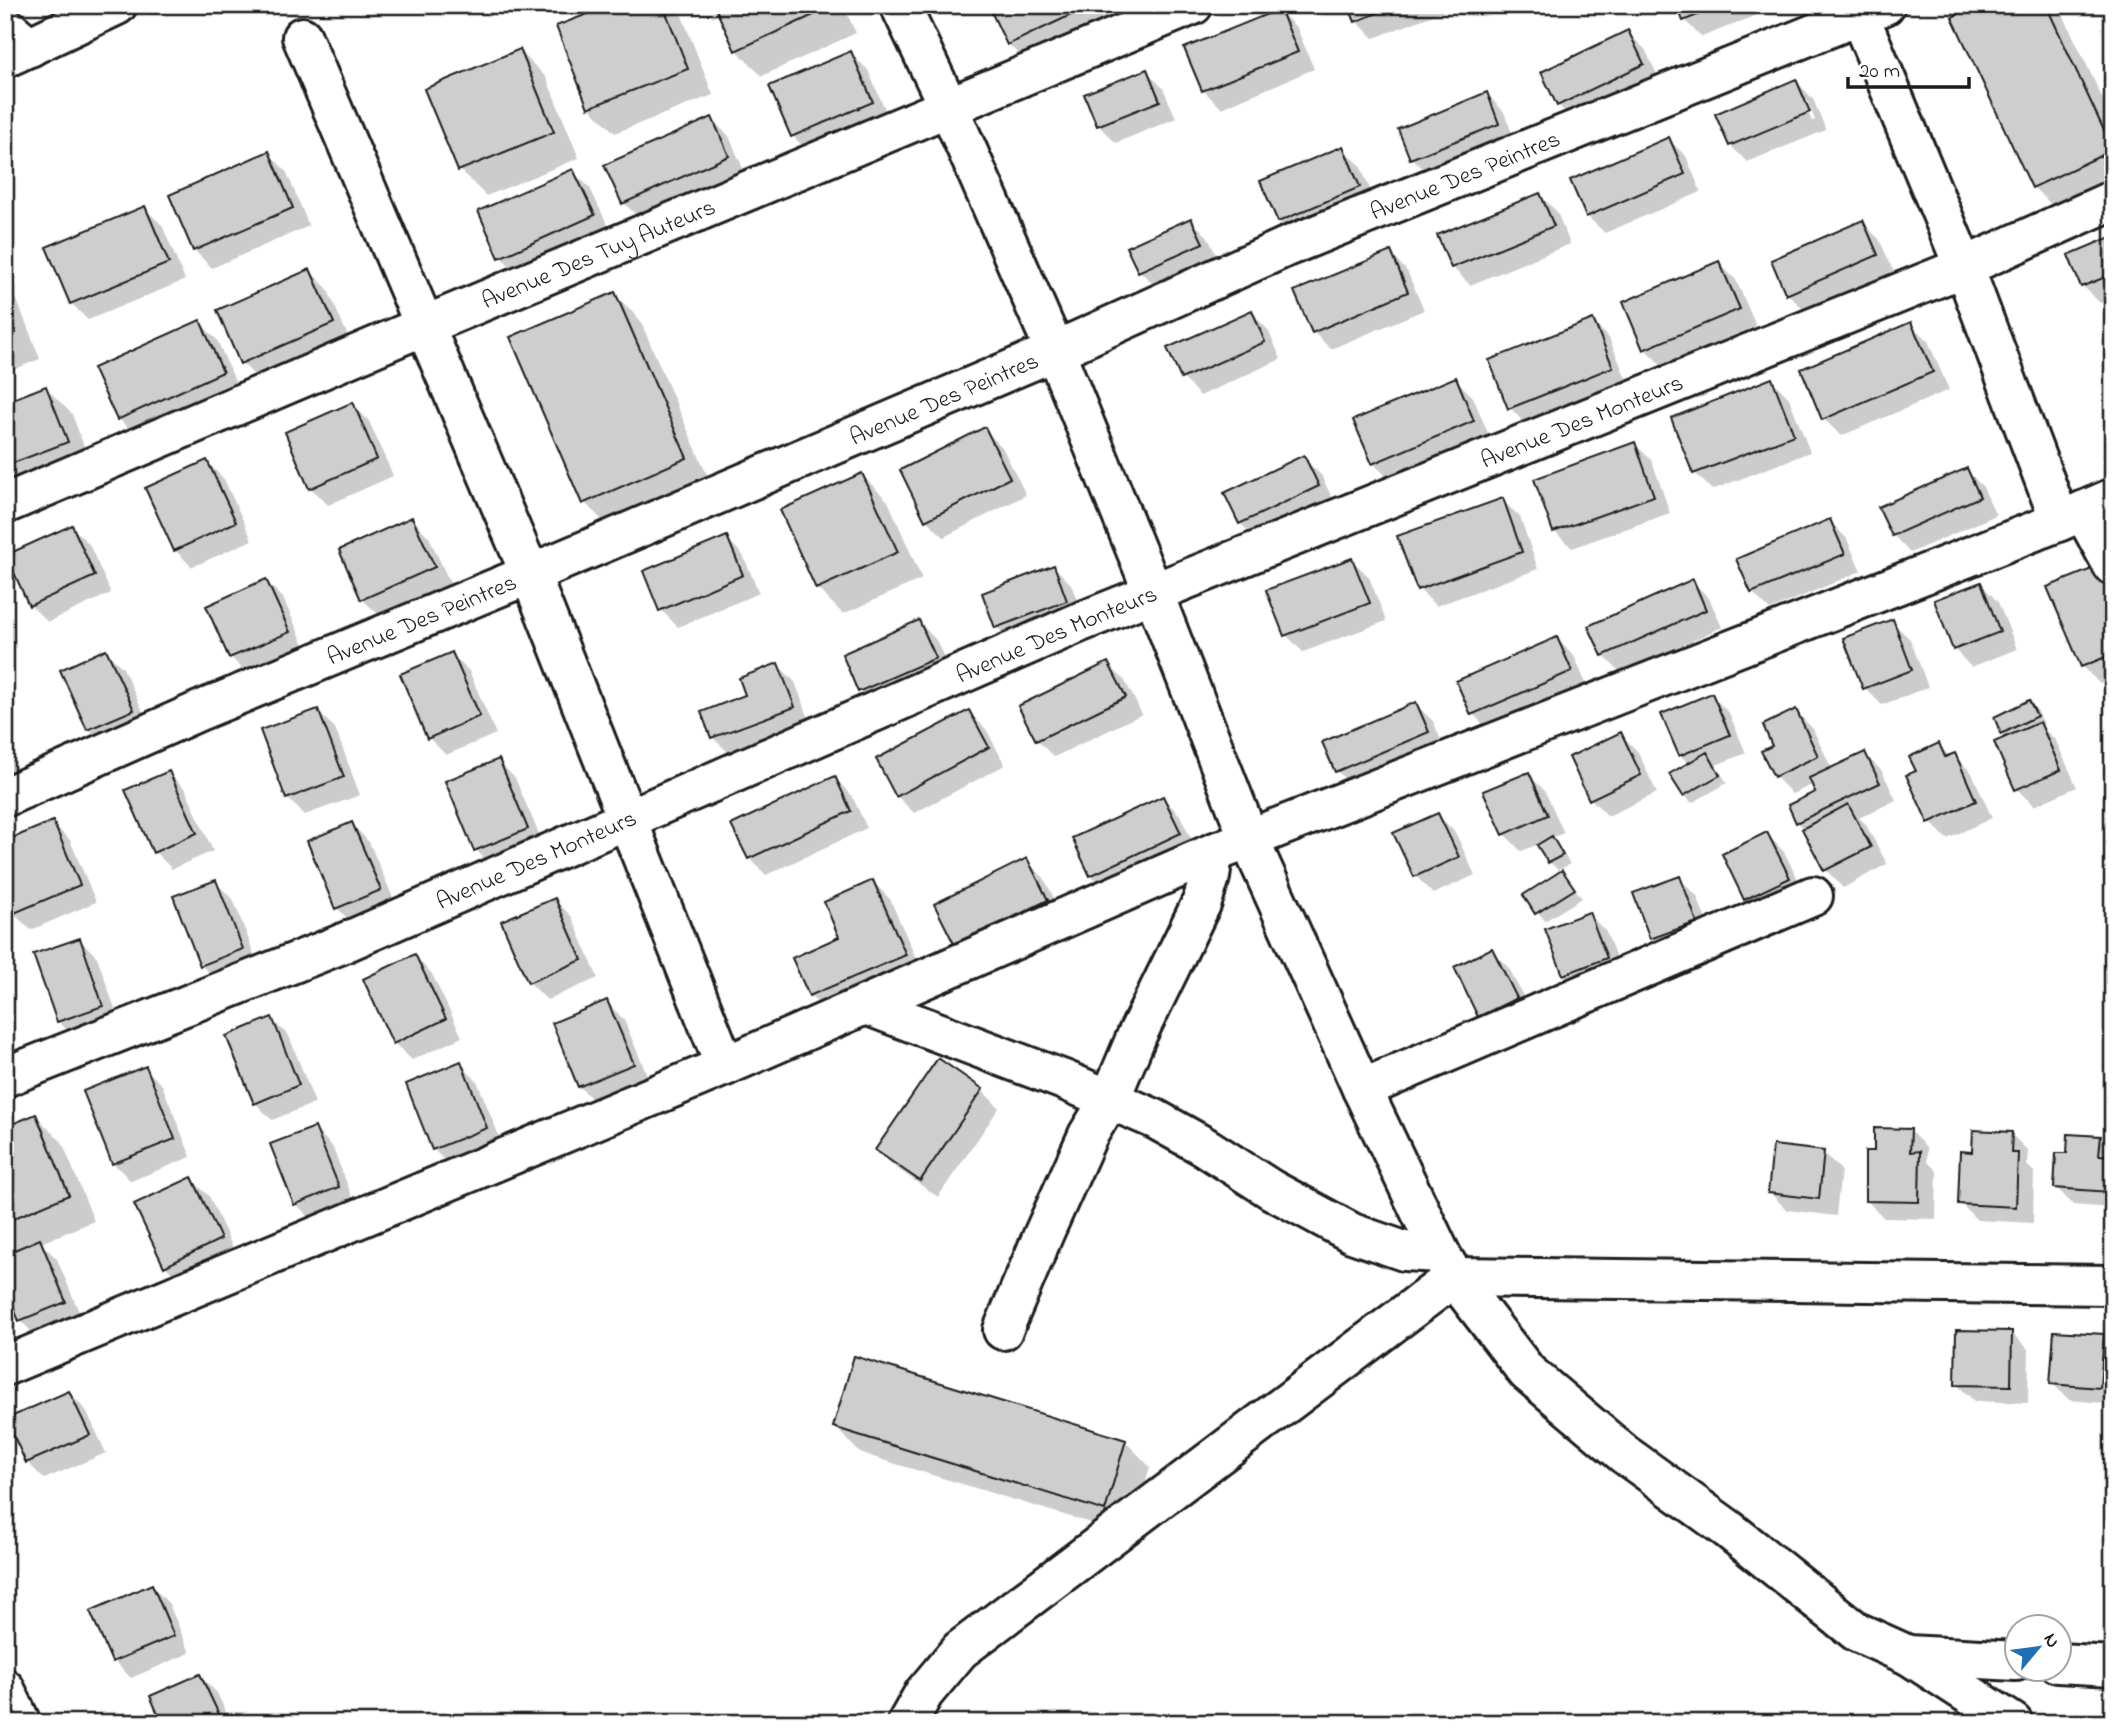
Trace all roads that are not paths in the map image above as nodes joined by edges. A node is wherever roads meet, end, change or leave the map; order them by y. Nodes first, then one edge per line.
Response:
1 (117, 5) edge
2 (900, 5) edge
3 (1193, 5) edge
4 (1866, 9) edge
5 (302, 37) dead end
6 (13, 44) edge
7 (948, 106) junction
8 (2113, 200) edge
9 (1964, 267) junction
10 (426, 326) junction
11 (1055, 351) junction
12 (5, 504) edge
13 (2085, 510) edge
14 (2113, 566) edge
15 (530, 574) junction
16 (1153, 592) junction
17 (5, 797) edge
18 (627, 818) junction
19 (1248, 839) junction
20 (1213, 853) junction
21 (1813, 896) dead end
22 (866, 1005) junction
23 (726, 1066) junction
24 (5, 1077) edge
25 (1362, 1089) junction
26 (1110, 1099) junction
27 (1447, 1265) junction
28 (2113, 1285) edge
29 (1003, 1330) dead end
30 (5, 1366) edge
31 (1908, 1655) junction
32 (2002, 1660) edge
33 (2072, 1664) edge
34 (2113, 1666) edge
35 (5, 1689) edge
36 (21, 1723) edge
37 (907, 1723) edge
38 (2013, 1723) edge

1 - 6 street
2 - 7 street
3 - 7 street, Avenue Des Tuy Auteurs
4 - 9 street
4 - 11 street, Avenue Des Peintres
5 - 10 street
7 - 10 street, Avenue Des Tuy Auteurs
7 - 11 street
8 - 9 street, Avenue Des Monteurs
9 - 13 street
9 - 16 street, Avenue Des Monteurs
10 - 12 street, Avenue Des Tuy Auteurs
10 - 15 street
11 - 15 street, Avenue Des Peintres
11 - 16 street
13 - 14 street
13 - 19 street
15 - 17 street, Avenue Des Peintres
15 - 18 street
16 - 18 street, Avenue Des Monteurs
16 - 19 street
18 - 23 street
18 - 24 street, Avenue Des Monteurs
19 - 20 street
19 - 25 street
20 - 22 street
20 - 26 street
21 - 25 street
22 - 23 street
22 - 26 street
23 - 30 street
25 - 27 street
26 - 27 street
26 - 29 street
27 - 28 street
27 - 31 street
27 - 37 street
31 - 32 street
31 - 38 street
33 - 34 street
35 - 36 street

